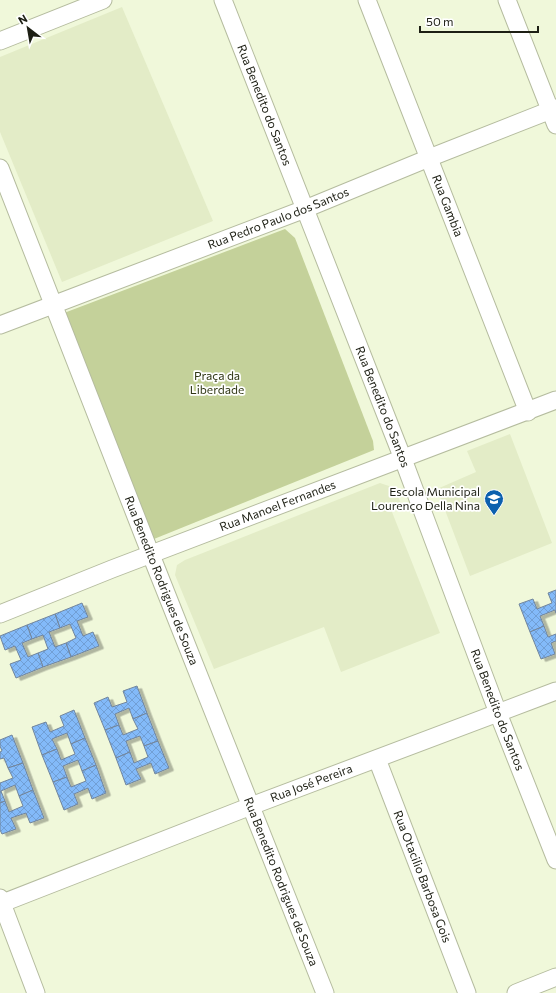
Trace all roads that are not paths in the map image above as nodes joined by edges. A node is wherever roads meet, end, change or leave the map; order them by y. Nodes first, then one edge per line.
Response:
1 (103, 0) edge
2 (223, 0) edge
3 (367, 0) edge
4 (507, 0) edge
5 (0, 41) edge
6 (554, 115) edge
7 (429, 158) junction
8 (0, 168) edge
9 (305, 209) junction
10 (53, 304) junction
11 (0, 325) edge
12 (556, 400) edge
13 (528, 412) junction
14 (403, 459) junction
15 (151, 555) junction
16 (0, 614) edge
17 (556, 691) edge
18 (498, 713) junction
19 (377, 759) junction
20 (251, 806) junction
21 (556, 860) edge
22 (1, 902) edge
23 (556, 977) edge
24 (36, 993) edge
25 (325, 993) edge
26 (467, 993) edge
27 (516, 993) edge

1 - 5 street
2 - 9 street, Rua Benedito do Santos
3 - 7 street, Rua Gambia
4 - 6 street
6 - 7 street, Rua Pedro Paulo dos Santos
7 - 9 street, Rua Pedro Paulo dos Santos
7 - 13 street, Rua Gambia
8 - 10 street, Rua Benedito Rodrigues de Souza
9 - 10 street, Rua Pedro Paulo dos Santos
9 - 14 street, Rua Benedito do Santos
10 - 11 street, Rua Pedro Paulo dos Santos
10 - 15 street, Rua Benedito Rodrigues de Souza
12 - 13 street, Rua Manoel Fernandes
13 - 14 street, Rua Manoel Fernandes
14 - 15 street, Rua Manoel Fernandes
14 - 18 street, Rua Benedito do Santos
15 - 16 street, Rua Manoel Fernandes
15 - 20 street, Rua Benedito Rodrigues de Souza
17 - 18 street, Rua José Pereira
18 - 19 street, Rua José Pereira
18 - 21 street, Rua Benedito do Santos
19 - 20 street, Rua José Pereira
19 - 26 street, Rua Otacilio Barbosa Gois
20 - 22 street, Rua José Pereira
20 - 25 street, Rua Benedito Rodrigues de Souza
22 - 24 street
23 - 27 street

